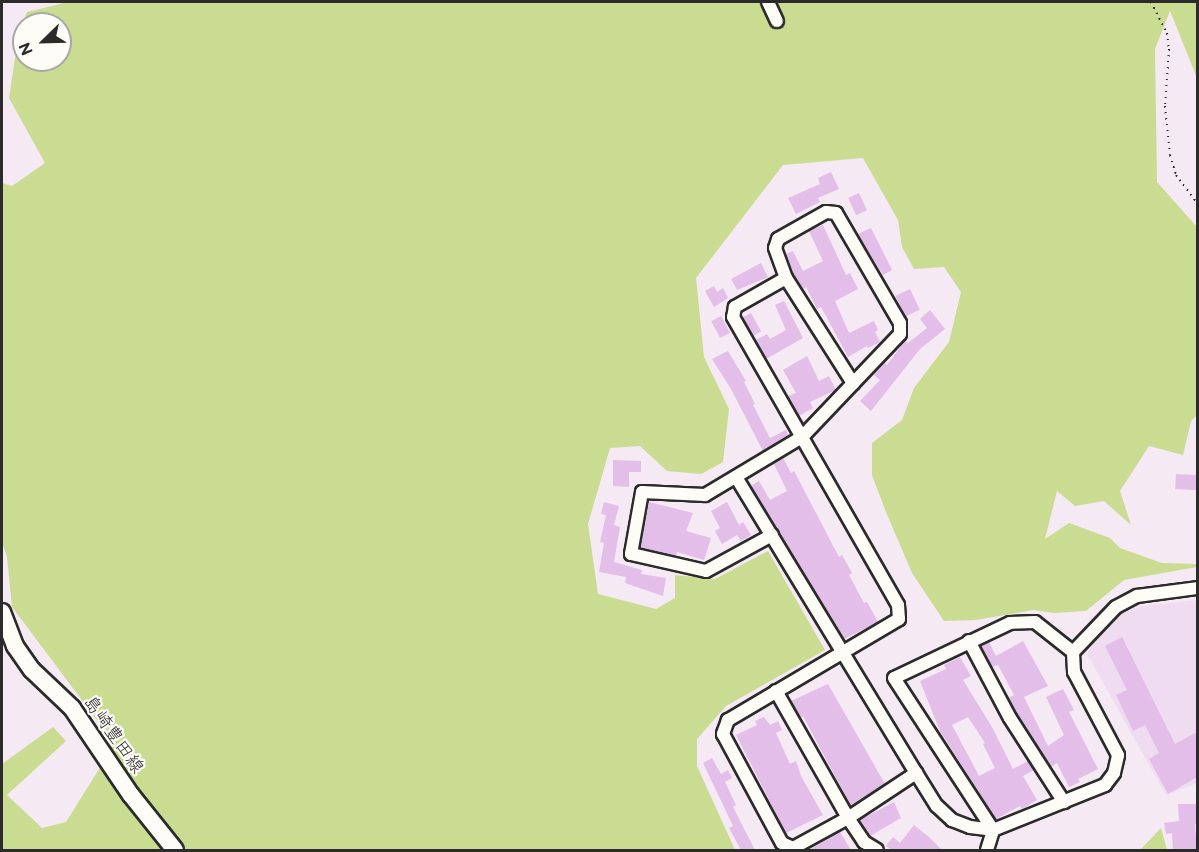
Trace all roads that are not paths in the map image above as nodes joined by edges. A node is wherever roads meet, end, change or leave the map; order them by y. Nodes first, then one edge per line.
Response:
1 (768, 2) edge
2 (777, 21) dead end
3 (786, 278) junction
4 (853, 382) junction
5 (802, 437) junction
6 (736, 477) junction
7 (772, 535) junction
8 (1197, 588) edge
9 (2, 612) edge
10 (969, 641) junction
11 (1073, 652) junction
12 (841, 653) junction
13 (776, 691) junction
14 (916, 773) junction
15 (1064, 802) junction
16 (848, 818) junction
17 (993, 830) junction
18 (175, 850) edge
19 (877, 850) edge
20 (987, 850) edge

1 - 2 street
3 - 4 street
3 - 4 street
3 - 5 street
4 - 5 street
5 - 6 street
5 - 12 street
6 - 7 street
6 - 7 street
7 - 12 street
8 - 11 street
9 - 18 main road, 島崎豊田線
10 - 11 street
10 - 15 street
10 - 17 street
11 - 15 street
12 - 13 street
12 - 14 street
13 - 16 street
13 - 16 street
14 - 16 street
14 - 17 street
15 - 17 street
16 - 19 street
17 - 20 street

